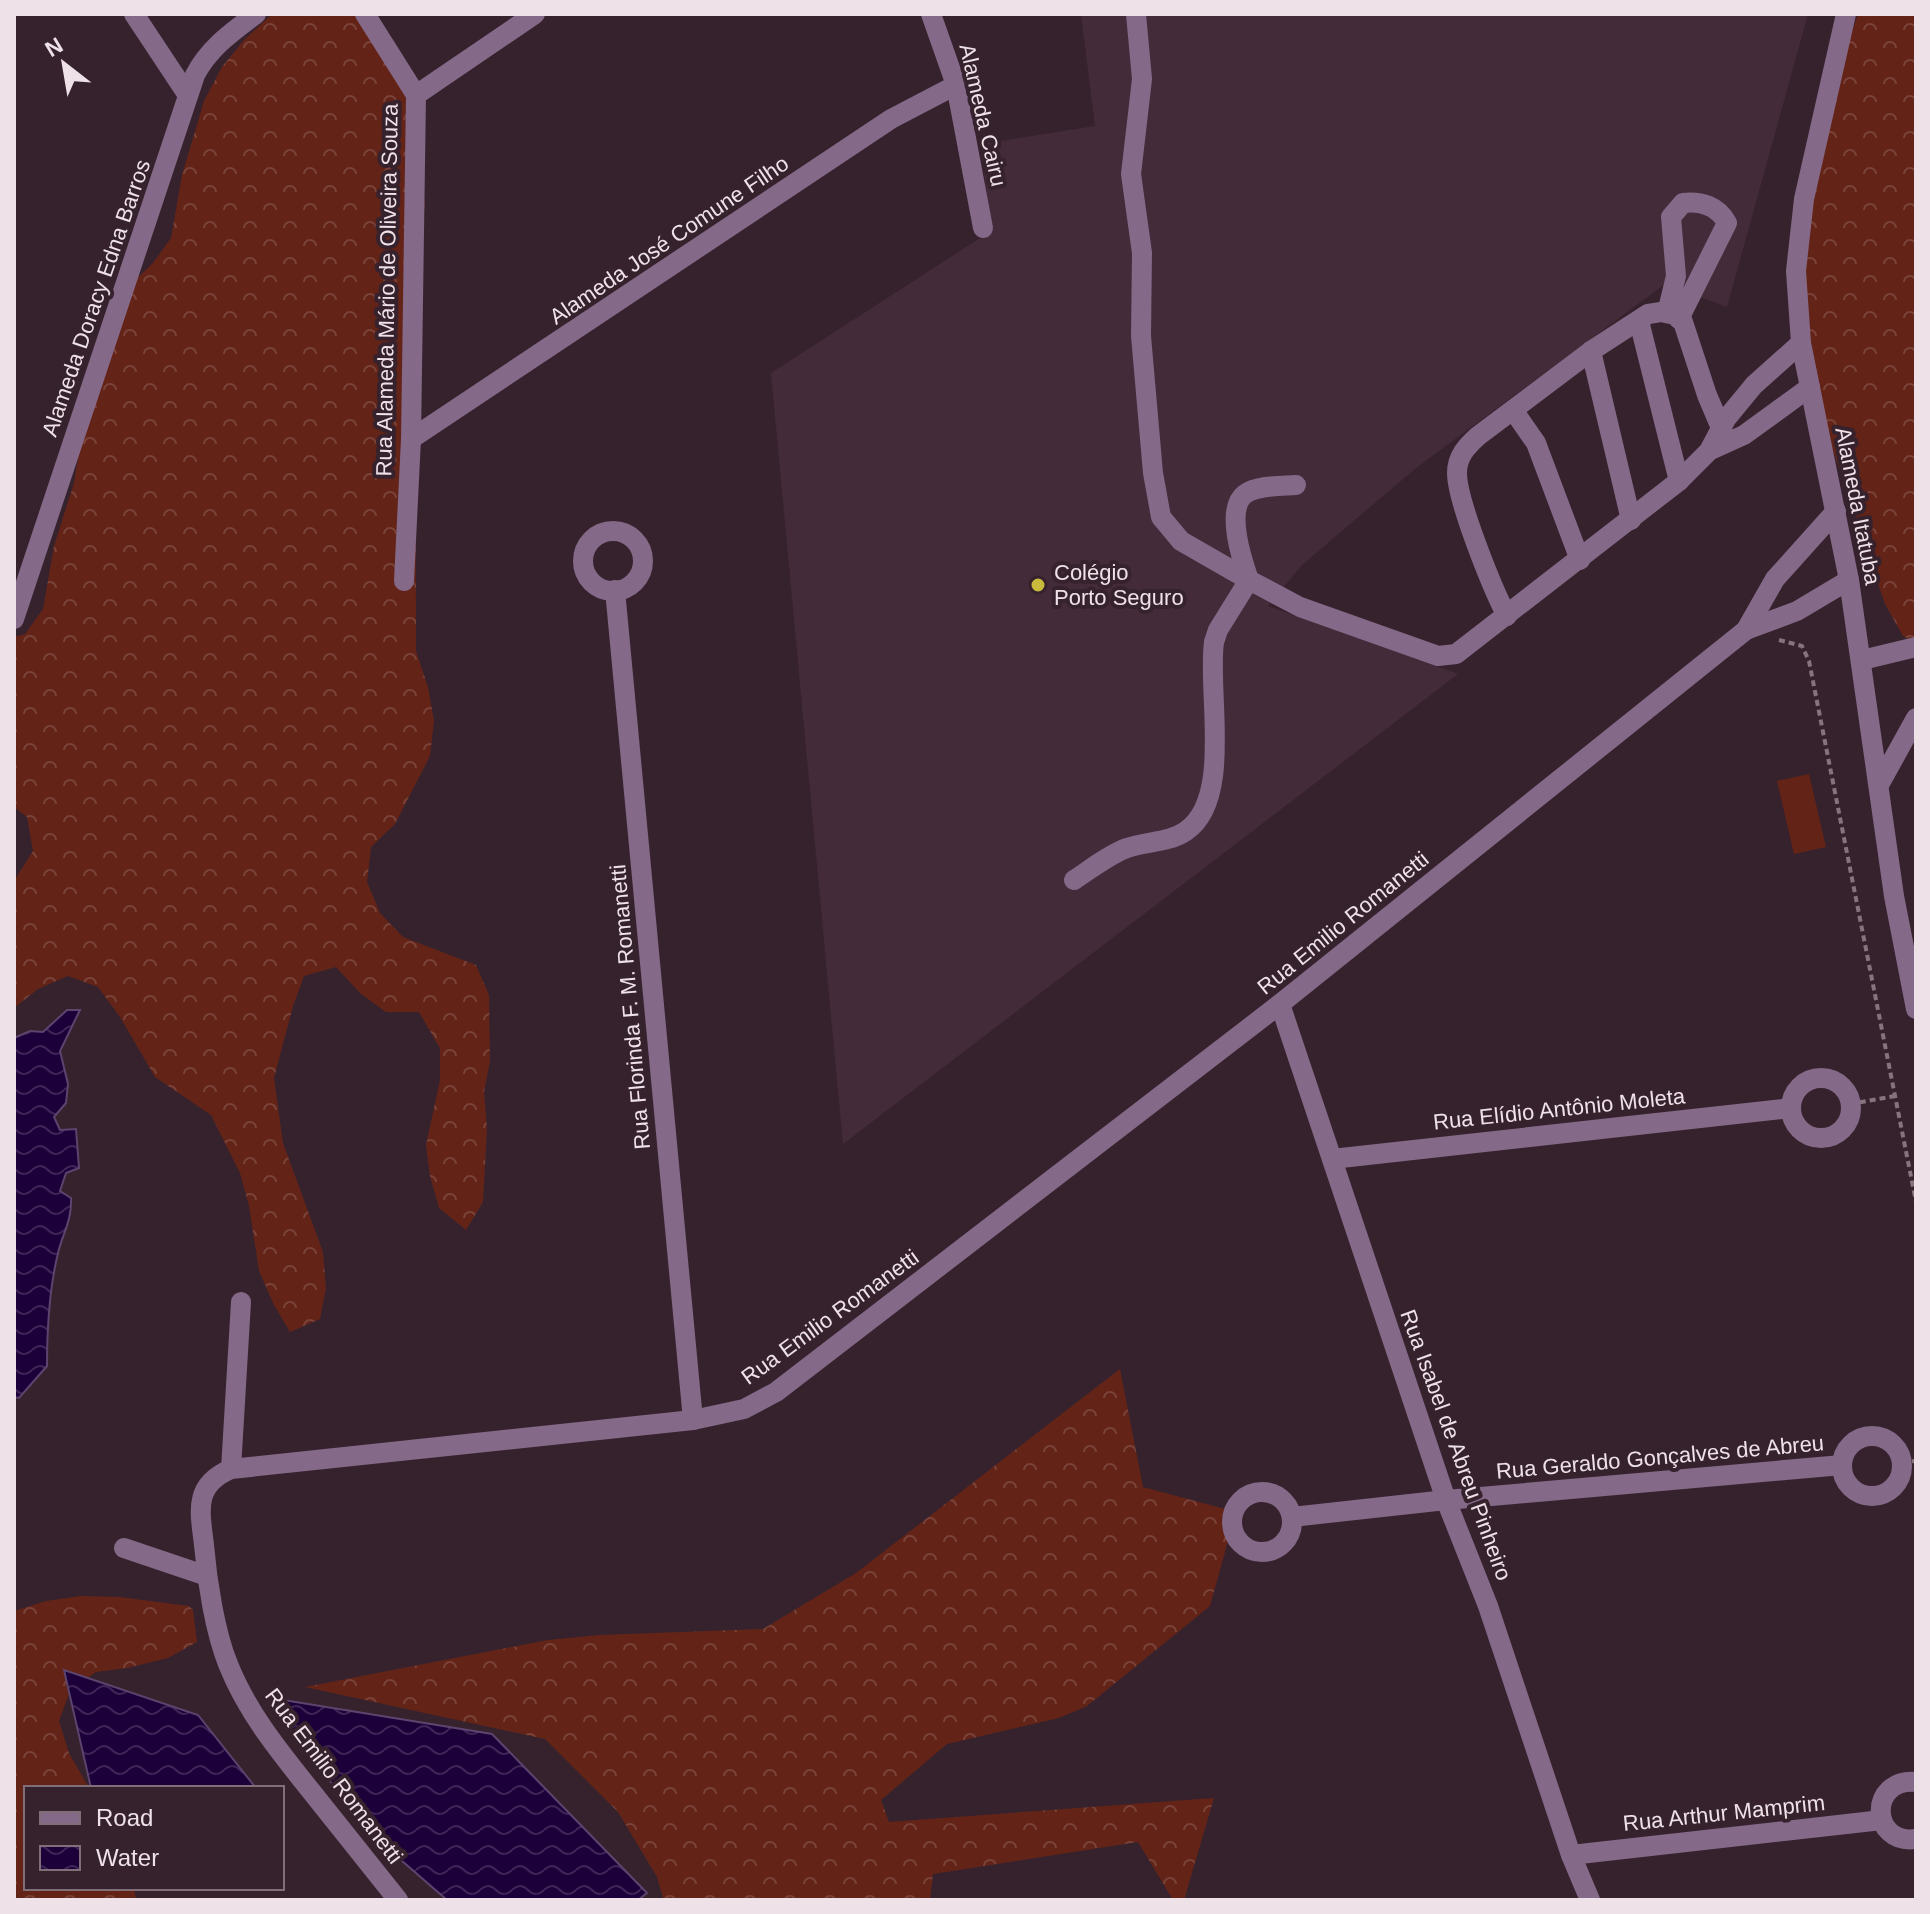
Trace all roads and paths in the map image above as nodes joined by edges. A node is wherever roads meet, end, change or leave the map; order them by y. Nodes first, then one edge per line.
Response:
1 (134, 14) edge
2 (256, 14) edge
3 (365, 14) edge
4 (535, 14) edge
5 (931, 14) edge
6 (1136, 14) edge
7 (1846, 14) edge
8 (956, 85) junction
9 (187, 94) junction
10 (416, 95) junction
11 (983, 228) dead end
12 (1673, 316) junction
13 (1639, 321) junction
14 (1801, 343) junction
15 (1591, 351) junction
16 (1810, 387) junction
17 (1513, 410) junction
18 (411, 439) junction
19 (1719, 441) junction
20 (1679, 481) junction
21 (1296, 485) dead end
22 (1836, 511) junction
23 (1631, 520) junction
24 (1580, 560) junction
25 (1249, 580) junction
26 (1849, 580) junction
27 (404, 581) dead end
28 (615, 590) dead end
29 (1507, 616) junction
30 (14, 619) edge
31 (1746, 630) junction
32 (1916, 647) edge
33 (1862, 660) junction
34 (1916, 718) edge
35 (1879, 785) junction
36 (1074, 880) dead end
37 (1280, 1004) junction
38 (1916, 1009) edge
39 (1895, 1096) junction
40 (1850, 1104) junction
41 (1791, 1108) junction
42 (1332, 1159) junction
43 (1916, 1202) edge
44 (241, 1302) dead end
45 (693, 1420) junction
46 (1909, 1461) edge
47 (1842, 1465) junction
48 (231, 1469) junction
49 (1446, 1500) junction
50 (1292, 1517) dead end
51 (124, 1548) dead end
52 (207, 1576) junction
53 (1916, 1782) edge
54 (1882, 1820) junction
55 (1916, 1839) edge
56 (1571, 1855) junction
57 (398, 1900) edge
58 (1590, 1900) edge

1 - 9 street
2 - 9 street, Alameda Doracy Edna Barros
3 - 10 street, Rua Alameda Mário de Oliveira Souza
4 - 10 street
5 - 8 street, Alameda Cairu
6 - 25 street
7 - 14 street, Alameda Itatuba
8 - 11 street, Alameda Cairu
8 - 18 street, Alameda José Comune Filho
9 - 30 street, Alameda Doracy Edna Barros
10 - 18 street, Rua Alameda Mário de Oliveira Souza
12 - 12 street
12 - 13 street
12 - 19 street
13 - 15 street
13 - 20 street
14 - 16 street, Alameda Itatuba
14 - 19 street
15 - 17 street
15 - 23 street
16 - 19 street
16 - 22 street, Alameda Itatuba
17 - 24 street
17 - 29 street
18 - 27 street, Rua Alameda Mário de Oliveira Souza
19 - 20 street
20 - 23 street
21 - 25 street
22 - 26 street, Alameda Itatuba
22 - 31 street, Rua Emilio Romanetti
23 - 24 street
24 - 29 street
25 - 29 street
25 - 36 street
26 - 31 street, Rua Emilio Romanetti
26 - 33 street, Alameda Itatuba
28 - 45 street, Rua Florinda F. M. Romanetti
31 - 37 street, Rua Emilio Romanetti
31 - 39 path
32 - 33 street
33 - 35 street, Alameda Itatuba
34 - 35 street
35 - 38 street, Alameda Itatuba
37 - 42 street, Rua Isabel de Abreu Pinheiro
37 - 45 street, Rua Emilio Romanetti
39 - 40 path
39 - 43 path
40 - 41 street
40 - 41 street
41 - 42 street, Rua Elídio Antônio Moleta
42 - 49 street, Rua Isabel de Abreu Pinheiro
44 - 48 street
45 - 48 street, Rua Emilio Romanetti
46 - 47 street, Rua Geraldo Gonçalves de Abreu
46 - 47 street, Rua Geraldo Gonçalves de Abreu
47 - 49 street, Rua Geraldo Gonçalves de Abreu
48 - 52 street, Rua Emilio Romanetti
49 - 50 street, Rua Geraldo Gonçalves de Abreu
49 - 56 street, Rua Isabel de Abreu Pinheiro
51 - 52 street
52 - 57 street, Rua Emilio Romanetti
53 - 54 street
54 - 55 street
54 - 56 street, Rua Arthur Mamprim
56 - 58 street, Rua Isabel de Abreu Pinheiro

